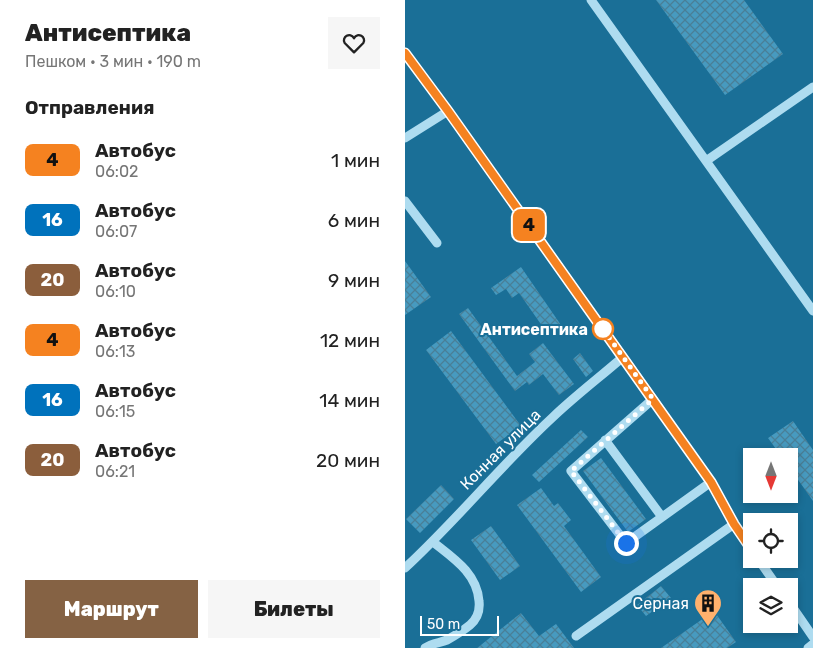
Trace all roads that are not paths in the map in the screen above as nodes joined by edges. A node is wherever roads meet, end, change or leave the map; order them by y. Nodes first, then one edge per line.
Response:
1 (591, 0) edge
2 (405, 53) edge
3 (813, 87) edge
4 (448, 111) junction
5 (405, 138) edge
6 (706, 162) junction
7 (405, 201) edge
8 (437, 243) dead end
9 (813, 311) edge
10 (623, 357) junction
11 (653, 399) junction
12 (605, 440) junction
13 (711, 482) junction
14 (662, 517) junction
15 (734, 524) junction
16 (743, 537) edge
17 (433, 542) junction
18 (405, 568) edge
19 (798, 615) edge
20 (576, 636) dead end
21 (813, 637) edge
22 (813, 644) edge
23 (425, 648) edge
24 (808, 648) edge

1 - 6 street
2 - 4 street
3 - 6 street
4 - 5 street
4 - 10 street
6 - 9 street
7 - 8 street
10 - 11 street
10 - 17 street, Конная улица
11 - 12 street
11 - 13 street
12 - 14 street
12 - 14 street
13 - 14 street
13 - 15 street
15 - 16 street
15 - 20 street
17 - 18 street, Конная улица
17 - 23 street
19 - 21 street
22 - 24 street

